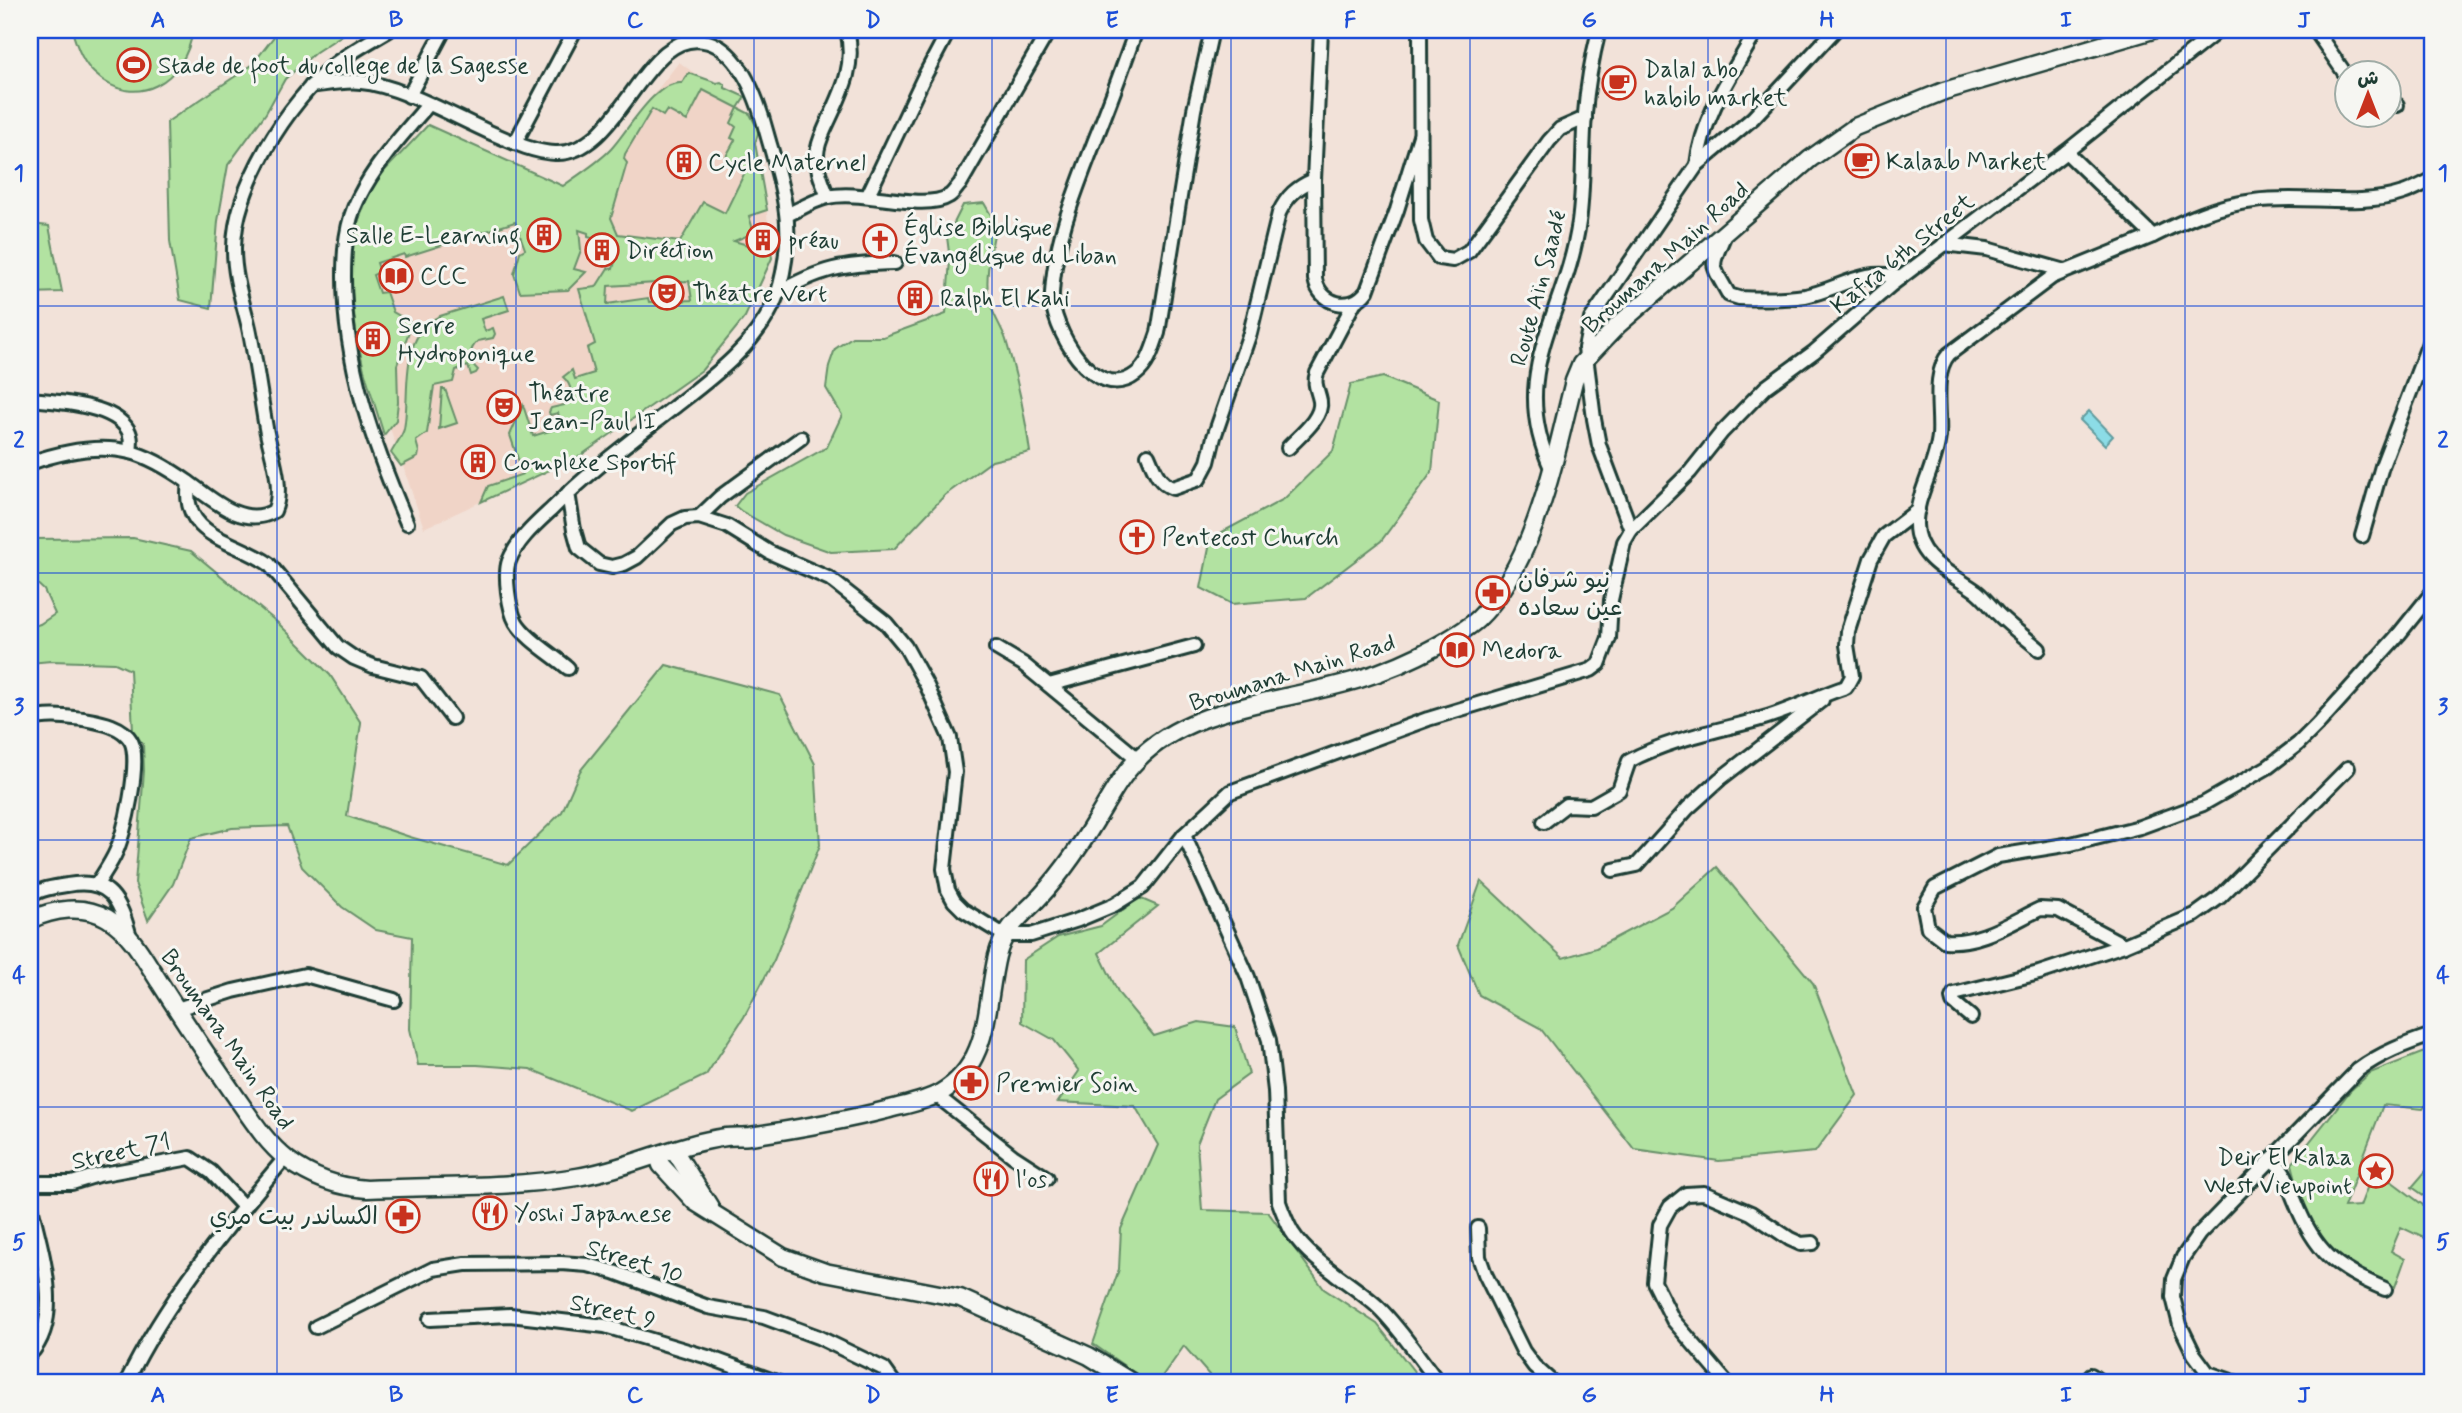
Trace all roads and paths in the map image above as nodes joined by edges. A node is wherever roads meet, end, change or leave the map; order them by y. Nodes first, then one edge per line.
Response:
1 (389, 30) edge
2 (444, 30) edge
3 (575, 30) edge
4 (847, 30) edge
5 (949, 30) edge
6 (1049, 30) edge
7 (1136, 30) edge
8 (1212, 30) edge
9 (1321, 30) edge
10 (1420, 30) edge
11 (1599, 30) edge
12 (1757, 30) edge
13 (1835, 30) edge
14 (2153, 30) edge
15 (2218, 30) edge
16 (2315, 30) edge
17 (2336, 60) edge
18 (311, 86) junction
19 (409, 96) junction
20 (428, 105) junction
21 (1585, 118) junction
22 (1420, 136) junction
23 (516, 143) junction
24 (2066, 152) junction
25 (1697, 165) junction
26 (1314, 180) junction
27 (2432, 180) edge
28 (868, 195) junction
29 (828, 197) junction
30 (787, 215) junction
31 (1725, 234) junction
32 (2153, 236) junction
33 (1944, 244) junction
34 (894, 263) dead end
35 (2064, 271) junction
36 (1900, 278) junction
37 (776, 294) junction
38 (1354, 303) junction
39 (2432, 335) edge
40 (1586, 358) junction
41 (30, 399) edge
42 (801, 438) dead end
43 (1288, 448) dead end
44 (130, 452) junction
45 (1148, 455) dead end
46 (30, 463) edge
47 (1552, 470) junction
48 (189, 483) junction
49 (568, 493) junction
50 (1918, 510) junction
51 (699, 517) junction
52 (407, 523) dead end
53 (1631, 530) junction
54 (2362, 536) dead end
55 (2432, 593) edge
56 (1194, 646) dead end
57 (996, 648) dead end
58 (2039, 649) dead end
59 (568, 668) dead end
60 (1049, 685) junction
61 (1829, 692) junction
62 (452, 718) dead end
63 (30, 720) edge
64 (1138, 759) junction
65 (2348, 768) dead end
66 (1544, 822) dead end
67 (1184, 835) junction
68 (1613, 870) dead end
69 (97, 884) junction
70 (30, 896) edge
71 (30, 920) edge
72 (1004, 935) junction
73 (130, 938) junction
74 (2124, 944) junction
75 (394, 1000) dead end
76 (177, 1009) junction
77 (1971, 1017) dead end
78 (2432, 1035) edge
79 (936, 1095) junction
80 (677, 1155) junction
81 (285, 1158) junction
82 (659, 1160) junction
83 (2272, 1160) junction
84 (1047, 1178) dead end
85 (30, 1183) edge
86 (30, 1202) edge
87 (244, 1207) junction
88 (713, 1212) junction
89 (1478, 1228) dead end
90 (1813, 1243) dead end
91 (2385, 1289) dead end
92 (430, 1319) dead end
93 (316, 1327) dead end
94 (30, 1354) edge
95 (2091, 1375) dead end
96 (2206, 1378) edge
97 (125, 1383) edge
98 (779, 1383) edge
99 (894, 1383) edge
100 (1133, 1383) edge
101 (1439, 1383) edge
102 (1553, 1383) edge
103 (1727, 1383) edge
104 (2102, 1383) edge
105 (2237, 1383) edge

1 - 18 street
2 - 19 street
3 - 23 street
4 - 29 street
5 - 28 street
6 - 28 street
7 - 8 street
9 - 26 street
10 - 22 street
11 - 21 street, Route Aïn Saadé
12 - 25 street
13 - 25 street
14 - 31 main road, Broumana Main Road
15 - 24 street, Kafra 6th Street
16 - 17 street
18 - 19 street
18 - 48 street
19 - 20 street
20 - 23 street
20 - 52 street
21 - 22 street
21 - 47 street, Route Aïn Saadé
22 - 38 street
23 - 30 street
24 - 32 street
24 - 33 street, Kafra 6th Street
25 - 40 street
26 - 38 street
26 - 45 street
27 - 32 street
28 - 29 street
29 - 30 street
30 - 37 street
31 - 36 street
31 - 40 main road, Broumana Main Road
32 - 35 street
33 - 35 street
33 - 36 street, Kafra 6th Street
34 - 37 street
35 - 50 street
36 - 53 street, Kafra 6th Street
37 - 49 street
38 - 43 street
39 - 54 street
40 - 47 main road, Broumana Main Road
40 - 53 street
41 - 44 street
42 - 51 street
44 - 46 street
44 - 48 street
47 - 64 main road, Broumana Main Road
48 - 62 street
49 - 51 street
49 - 59 street
50 - 58 street
50 - 61 street
51 - 72 street
53 - 67 street
55 - 74 street
56 - 60 street
57 - 60 street
60 - 64 street
61 - 66 street
61 - 68 street
63 - 69 street
64 - 72 main road, Broumana Main Road
65 - 74 street
67 - 72 street
67 - 101 street
69 - 70 street
69 - 73 street
71 - 73 main road, Broumana Main Road
72 - 79 main road, Broumana Main Road
73 - 76 main road, Broumana Main Road
74 - 77 street
75 - 76 street
76 - 81 main road, Broumana Main Road
78 - 83 street
79 - 80 main road, Broumana Main Road
79 - 84 street
80 - 82 main road, Broumana Main Road
80 - 88 main road
81 - 82 main road, Broumana Main Road
81 - 87 street
82 - 88 main road
83 - 91 street
83 - 96 street
85 - 87 street, Street 71
86 - 94 street
87 - 97 street
88 - 100 main road
89 - 102 street
90 - 103 street
92 - 98 street, Street 9
93 - 99 street, Street 10
95 - 104 street
96 - 105 street

